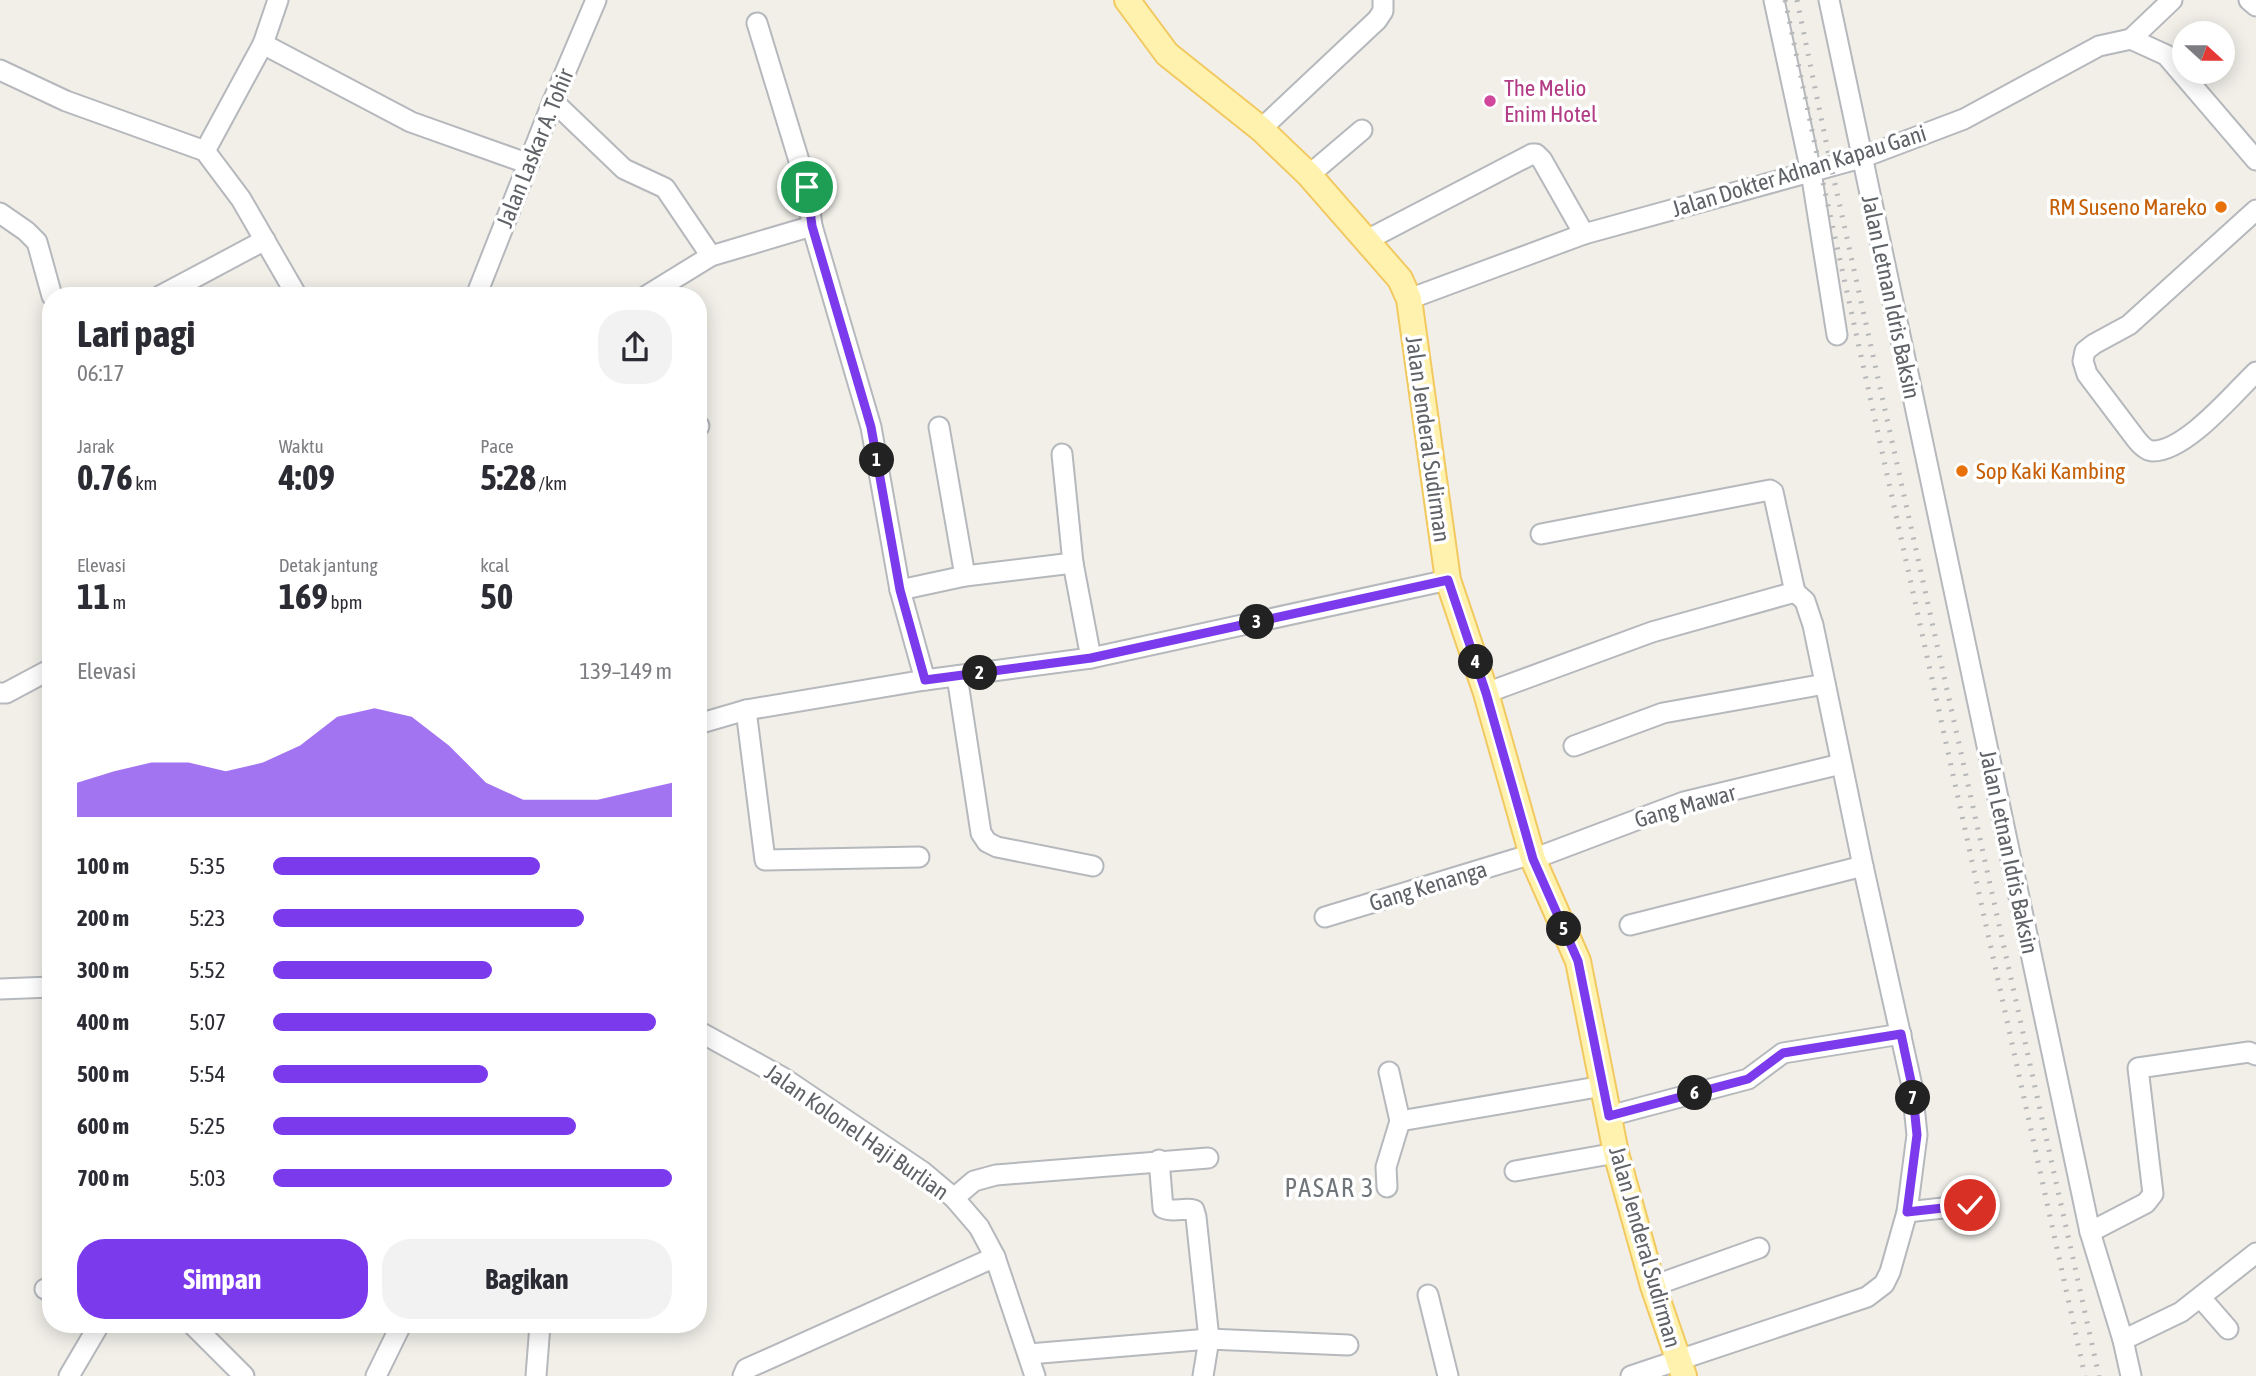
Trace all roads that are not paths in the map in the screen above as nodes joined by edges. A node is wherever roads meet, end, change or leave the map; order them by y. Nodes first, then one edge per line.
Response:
1 (278, 0) edge
2 (596, 0) edge
3 (1127, 0) edge
4 (1383, 0) edge
5 (1774, 0) edge
6 (1829, 0) edge
7 (2172, 0) edge
8 (2249, 0) edge
9 (2256, 5) edge
10 (757, 23) dead end
11 (2131, 39) junction
12 (262, 44) junction
13 (0, 70) edge
14 (553, 101) junction
15 (1261, 129) junction
16 (1362, 130) dead end
17 (205, 150) junction
18 (1861, 158) junction
19 (2256, 160) edge
20 (529, 164) junction
21 (1811, 172) junction
22 (1309, 175) junction
23 (2256, 210) edge
24 (0, 213) edge
25 (812, 226) junction
26 (1584, 234) junction
27 (265, 240) junction
28 (1367, 240) junction
29 (711, 256) junction
30 (50, 287) edge
31 (177, 287) edge
32 (292, 287) edge
33 (479, 287) edge
34 (661, 287) edge
35 (1409, 299) junction
36 (1837, 335) dead end
37 (2256, 372) edge
38 (939, 427) dead end
39 (1062, 454) dead end
40 (1541, 534) dead end
41 (1073, 563) junction
42 (965, 576) junction
43 (1448, 580) junction
44 (900, 590) junction
45 (1795, 592) junction
46 (1091, 658) junction
47 (42, 674) edge
48 (957, 676) junction
49 (925, 680) junction
50 (1825, 684) junction
51 (0, 693) edge
52 (1486, 693) junction
53 (746, 710) junction
54 (707, 721) edge
55 (1574, 746) dead end
56 (1841, 764) junction
57 (919, 857) dead end
58 (1532, 857) junction
59 (1094, 866) dead end
60 (1863, 866) junction
61 (1325, 917) dead end
62 (1630, 925) dead end
63 (42, 987) edge
64 (0, 989) edge
65 (1901, 1034) junction
66 (707, 1036) edge
67 (2256, 1055) edge
68 (1389, 1073) dead end
69 (1604, 1086) junction
70 (1609, 1116) junction
71 (1400, 1122) junction
72 (1616, 1153) junction
73 (1208, 1158) dead end
74 (1159, 1160) junction
75 (1515, 1171) dead end
76 (1387, 1187) dead end
77 (954, 1198) junction
78 (1970, 1205) dead end
79 (1907, 1212) junction
80 (2090, 1232) junction
81 (1759, 1248) dead end
82 (2256, 1253) edge
83 (995, 1258) junction
84 (1653, 1286) junction
85 (1428, 1295) dead end
86 (2201, 1298) junction
87 (2228, 1329) dead end
88 (94, 1333) edge
89 (201, 1333) edge
90 (397, 1333) edge
91 (539, 1333) edge
92 (1209, 1339) junction
93 (2123, 1340) junction
94 (1348, 1345) dead end
95 (1029, 1354) junction
96 (1681, 1368) edge
97 (69, 1376) edge
98 (244, 1376) edge
99 (376, 1376) edge
100 (536, 1376) edge
101 (743, 1376) edge
102 (1035, 1376) edge
103 (1203, 1376) edge
104 (1448, 1376) edge
105 (1631, 1376) edge
106 (2131, 1376) edge

1 - 12 street
2 - 14 street, Jalan Laskar A. Tohir
3 - 15 main road, Jalan Jenderal Sudirman
4 - 15 street
5 - 21 street
6 - 18 street, Jalan Letnan Idris Baksin
7 - 11 street
8 - 9 street
10 - 25 street
11 - 18 street, Jalan Dokter Adnan Kapau Gani
11 - 19 street
12 - 17 street
12 - 20 street
13 - 17 street
14 - 20 street, Jalan Laskar A. Tohir
14 - 29 street
15 - 22 main road, Jalan Jenderal Sudirman
16 - 22 street
17 - 27 street
18 - 21 street, Jalan Dokter Adnan Kapau Gani
18 - 80 street, Jalan Letnan Idris Baksin
20 - 33 street, Jalan Laskar A. Tohir
21 - 26 street, Jalan Dokter Adnan Kapau Gani
21 - 36 street
22 - 28 main road, Jalan Jenderal Sudirman
23 - 37 street
24 - 30 street
25 - 29 street
25 - 44 street
26 - 28 street
26 - 35 street, Jalan Dokter Adnan Kapau Gani
27 - 31 street
27 - 32 street
28 - 35 main road, Jalan Jenderal Sudirman
29 - 34 street
35 - 43 main road, Jalan Jenderal Sudirman
38 - 42 street
39 - 41 street
40 - 45 street
41 - 42 street
41 - 46 street
42 - 44 street
43 - 46 street
43 - 52 main road, Jalan Jenderal Sudirman
44 - 49 street
45 - 50 street
45 - 52 street
46 - 48 street
47 - 51 street
48 - 49 street
48 - 59 street
49 - 53 street
50 - 55 street
50 - 56 street
52 - 58 main road, Jalan Jenderal Sudirman
53 - 54 street
53 - 57 street
56 - 58 street, Gang Mawar
56 - 60 street
58 - 61 street, Gang Kenanga
58 - 69 main road, Jalan Jenderal Sudirman
60 - 62 street
60 - 65 street
63 - 64 street
65 - 70 street
65 - 79 street
66 - 77 street, Jalan Kolonel Haji Burlian
67 - 80 street
68 - 71 street
69 - 70 main road, Jalan Jenderal Sudirman
69 - 71 street
70 - 72 main road, Jalan Jenderal Sudirman
71 - 76 street
72 - 75 street
72 - 84 main road, Jalan Jenderal Sudirman
73 - 74 street
74 - 77 street
74 - 92 street
77 - 83 street, Jalan Kolonel Haji Burlian
78 - 79 street
79 - 96 street
80 - 93 street, Jalan Letnan Idris Baksin
81 - 84 street
82 - 86 street
83 - 95 street, Jalan Kolonel Haji Burlian
83 - 101 street
84 - 96 main road, Jalan Jenderal Sudirman
85 - 104 street
86 - 87 street
86 - 93 street
88 - 97 street
89 - 98 street
90 - 99 street
91 - 100 street
92 - 94 street
92 - 95 street
92 - 103 street
93 - 106 street, Jalan Letnan Idris Baksin
95 - 102 street, Jalan Kolonel Haji Burlian
96 - 105 street

